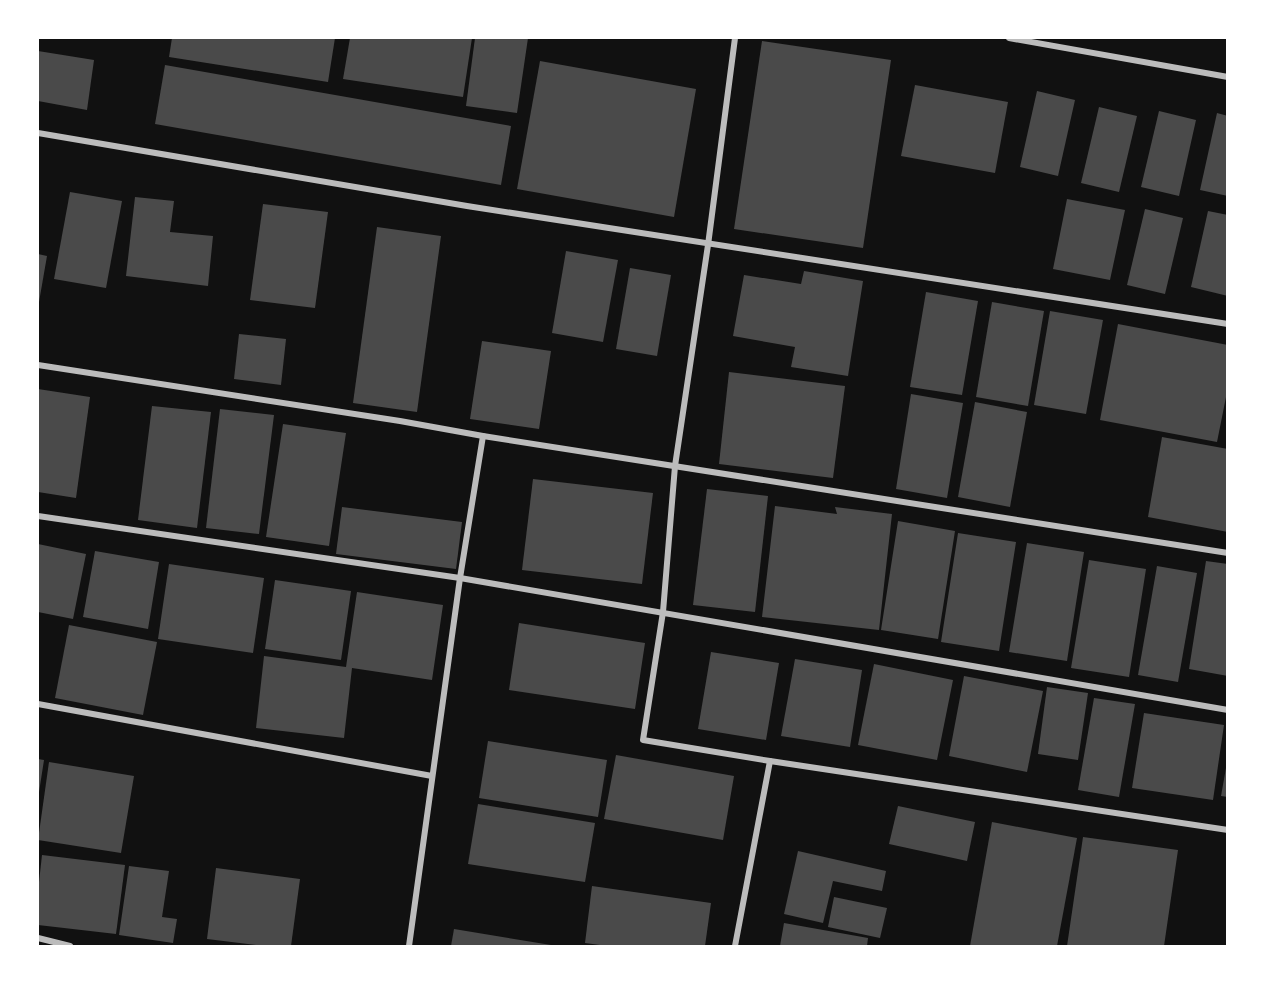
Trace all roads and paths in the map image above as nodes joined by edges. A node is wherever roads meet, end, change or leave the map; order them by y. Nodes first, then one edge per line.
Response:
1 (735, 38) edge
2 (1009, 38) edge
3 (1227, 77) edge
4 (38, 133) edge
5 (708, 245) junction
6 (1227, 324) edge
7 (38, 365) edge
8 (483, 436) junction
9 (675, 466) junction
10 (38, 516) edge
11 (1227, 553) edge
12 (459, 578) junction
13 (663, 612) junction
14 (38, 704) edge
15 (1227, 710) edge
16 (770, 761) junction
17 (432, 776) junction
18 (1227, 830) edge
19 (38, 938) edge
20 (70, 946) edge
21 (408, 946) edge
22 (735, 946) edge

1 - 5 street
2 - 3 street
4 - 5 street
5 - 6 street
5 - 9 street
7 - 8 street
8 - 9 street
8 - 12 street
9 - 11 street
9 - 13 street
10 - 12 street
12 - 13 street
12 - 17 street
13 - 15 street
13 - 16 street
14 - 17 street
16 - 18 street
16 - 22 street
17 - 21 street
19 - 20 street

